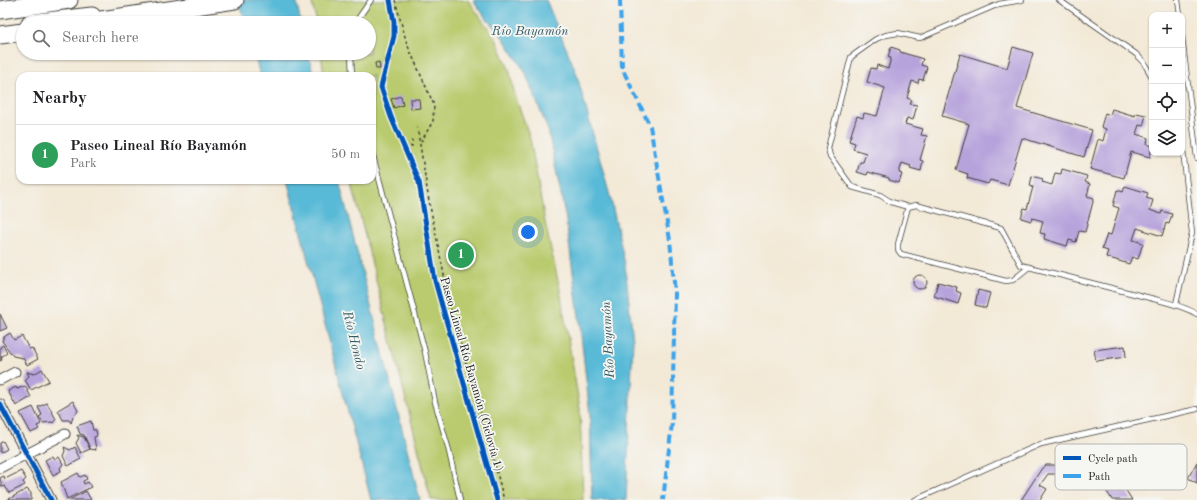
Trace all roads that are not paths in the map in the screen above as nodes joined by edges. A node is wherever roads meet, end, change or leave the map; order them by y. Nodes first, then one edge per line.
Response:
1 (69, 0) edge
2 (235, 0) edge
3 (371, 0) edge
4 (1022, 0) edge
5 (1059, 0) edge
6 (1178, 0) edge
7 (0, 10) edge
8 (1180, 12) edge
9 (133, 15) junction
10 (92, 16) edge
11 (126, 16) edge
12 (360, 16) edge
13 (16, 25) edge
14 (0, 28) edge
15 (16, 33) edge
16 (0, 35) edge
17 (1183, 48) edge
18 (351, 60) edge
19 (352, 72) edge
20 (1149, 72) edge
21 (1184, 156) edge
22 (1197, 158) edge
23 (376, 167) edge
24 (908, 207) junction
25 (1029, 267) junction
26 (1176, 304) junction
27 (1197, 314) edge
28 (15, 372) dead end
29 (0, 380) edge
30 (0, 404) edge
31 (1197, 409) edge
32 (65, 434) dead end
33 (26, 454) junction
34 (0, 468) edge
35 (51, 500) edge
36 (460, 500) edge
37 (915, 500) edge

1 - 7 highway
2 - 9 highway
3 - 12 lane
4 - 24 lane
5 - 20 lane
6 - 8 lane
9 - 10 highway
9 - 11 highway
13 - 14 highway
15 - 16 highway
17 - 22 lane
18 - 19 lane
21 - 26 lane
23 - 36 lane
24 - 25 lane
24 - 25 lane
25 - 26 lane
26 - 27 lane
28 - 29 street
30 - 33 street
31 - 37 lane
32 - 33 street
33 - 34 street
33 - 35 street

